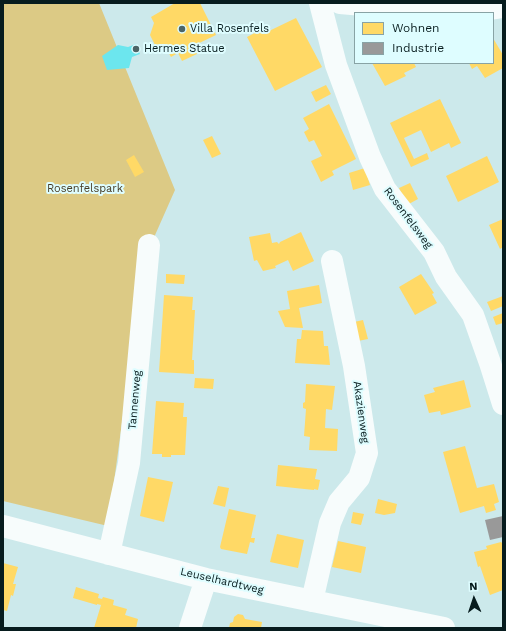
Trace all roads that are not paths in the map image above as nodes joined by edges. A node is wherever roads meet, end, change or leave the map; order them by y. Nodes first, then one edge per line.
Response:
1 (320, 3) edge
2 (347, 3) edge
3 (503, 7) edge
4 (149, 244) dead end
5 (332, 261) dead end
6 (503, 404) edge
7 (3, 526) edge
8 (109, 554) junction
9 (206, 579) junction
10 (312, 601) junction
11 (190, 628) edge
12 (444, 628) edge

1 - 6 street, Rosenfelsweg
2 - 3 street
4 - 8 street, Tannenweg
5 - 10 street, Akazienweg
7 - 8 street, Leuselhardtweg
8 - 9 street, Leuselhardtweg
9 - 10 street, Leuselhardtweg
9 - 11 street
10 - 12 street, Leuselhardtweg

